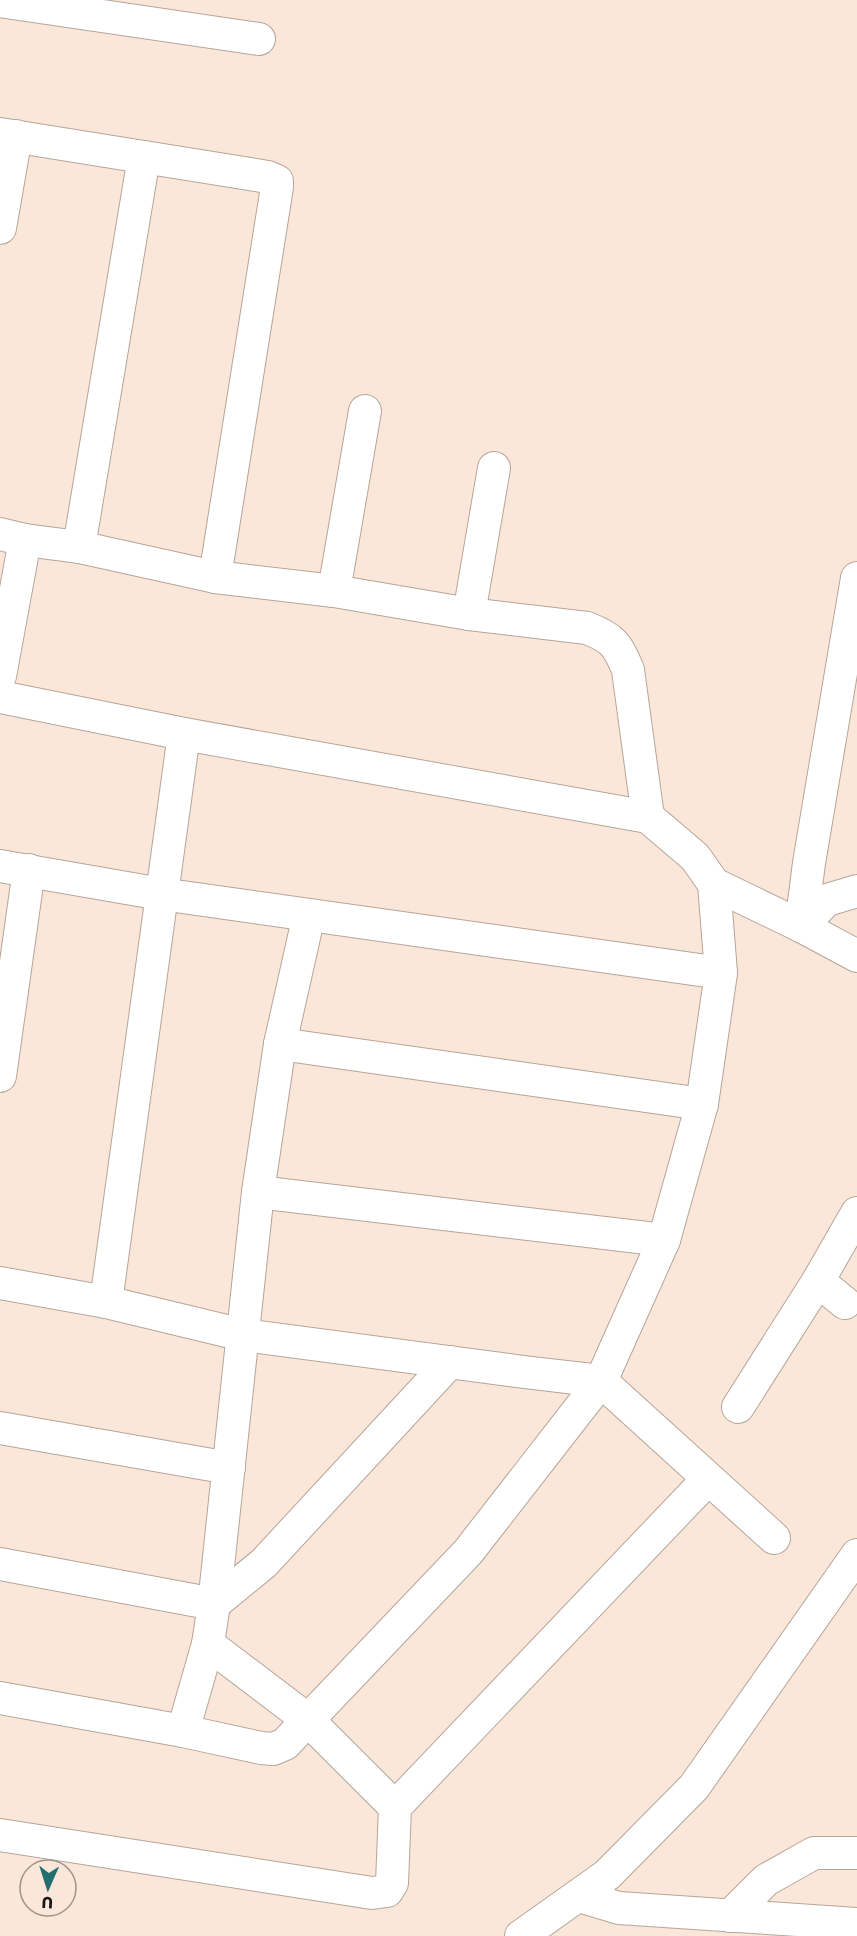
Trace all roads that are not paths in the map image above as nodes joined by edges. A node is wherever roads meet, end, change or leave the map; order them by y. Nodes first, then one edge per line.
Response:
1 (0, 1) edge
2 (259, 39) dead end
3 (8, 135) edge
4 (144, 157) junction
5 (0, 228) edge
6 (365, 411) dead end
7 (494, 468) dead end
8 (12, 537) edge
9 (79, 547) junction
10 (215, 577) junction
11 (857, 578) edge
12 (334, 591) junction
13 (469, 615) junction
14 (0, 676) edge
15 (0, 697) edge
16 (184, 735) junction
17 (648, 817) junction
18 (14, 868) edge
19 (714, 884) junction
20 (857, 891) edge
21 (161, 894) junction
22 (309, 915) junction
23 (801, 926) junction
24 (857, 956) edge
25 (721, 973) junction
26 (280, 1044) junction
27 (0, 1076) edge
28 (702, 1104) junction
29 (258, 1192) junction
30 (857, 1213) edge
31 (664, 1240) junction
32 (818, 1281) junction
33 (0, 1283) edge
34 (106, 1302) junction
35 (845, 1303) dead end
36 (243, 1335) junction
37 (450, 1362) junction
38 (601, 1381) junction
39 (738, 1407) dead end
40 (0, 1428) edge
41 (229, 1468) junction
42 (708, 1479) junction
43 (774, 1538) dead end
44 (857, 1555) edge
45 (0, 1564) edge
46 (214, 1604) junction
47 (208, 1644) junction
48 (0, 1698) edge
49 (308, 1720) junction
50 (183, 1731) junction
51 (395, 1807) junction
52 (0, 1835) edge
53 (857, 1853) edge
54 (579, 1896) junction
55 (730, 1916) junction
56 (857, 1924) edge
57 (823, 1929) edge
58 (521, 1936) edge

1 - 2 street
3 - 4 street
3 - 5 street
4 - 9 street
4 - 10 street
6 - 12 street
7 - 13 street
8 - 9 street
8 - 14 street
9 - 10 street
10 - 12 street
11 - 23 street
12 - 13 street
13 - 17 street
15 - 16 street
16 - 17 street
16 - 21 street
17 - 19 street
18 - 21 street
18 - 27 street
19 - 23 street
19 - 25 street
20 - 23 street
21 - 22 street
21 - 34 street
22 - 25 street
22 - 26 street
23 - 24 street
25 - 28 street
26 - 28 street
26 - 29 street
28 - 31 street
29 - 31 street
29 - 36 street
30 - 32 street
31 - 38 street
32 - 35 street
32 - 39 street
33 - 34 street
34 - 36 street
36 - 37 street
36 - 41 street
37 - 38 street
37 - 46 street
38 - 42 street
38 - 49 street
40 - 41 street
41 - 46 street
42 - 43 street
42 - 51 street
44 - 54 street
45 - 46 street
46 - 47 street
47 - 49 street
47 - 50 street
48 - 50 street
49 - 50 street
49 - 51 street
51 - 52 street
53 - 55 street
54 - 55 street
54 - 58 street
55 - 57 street
56 - 57 street

